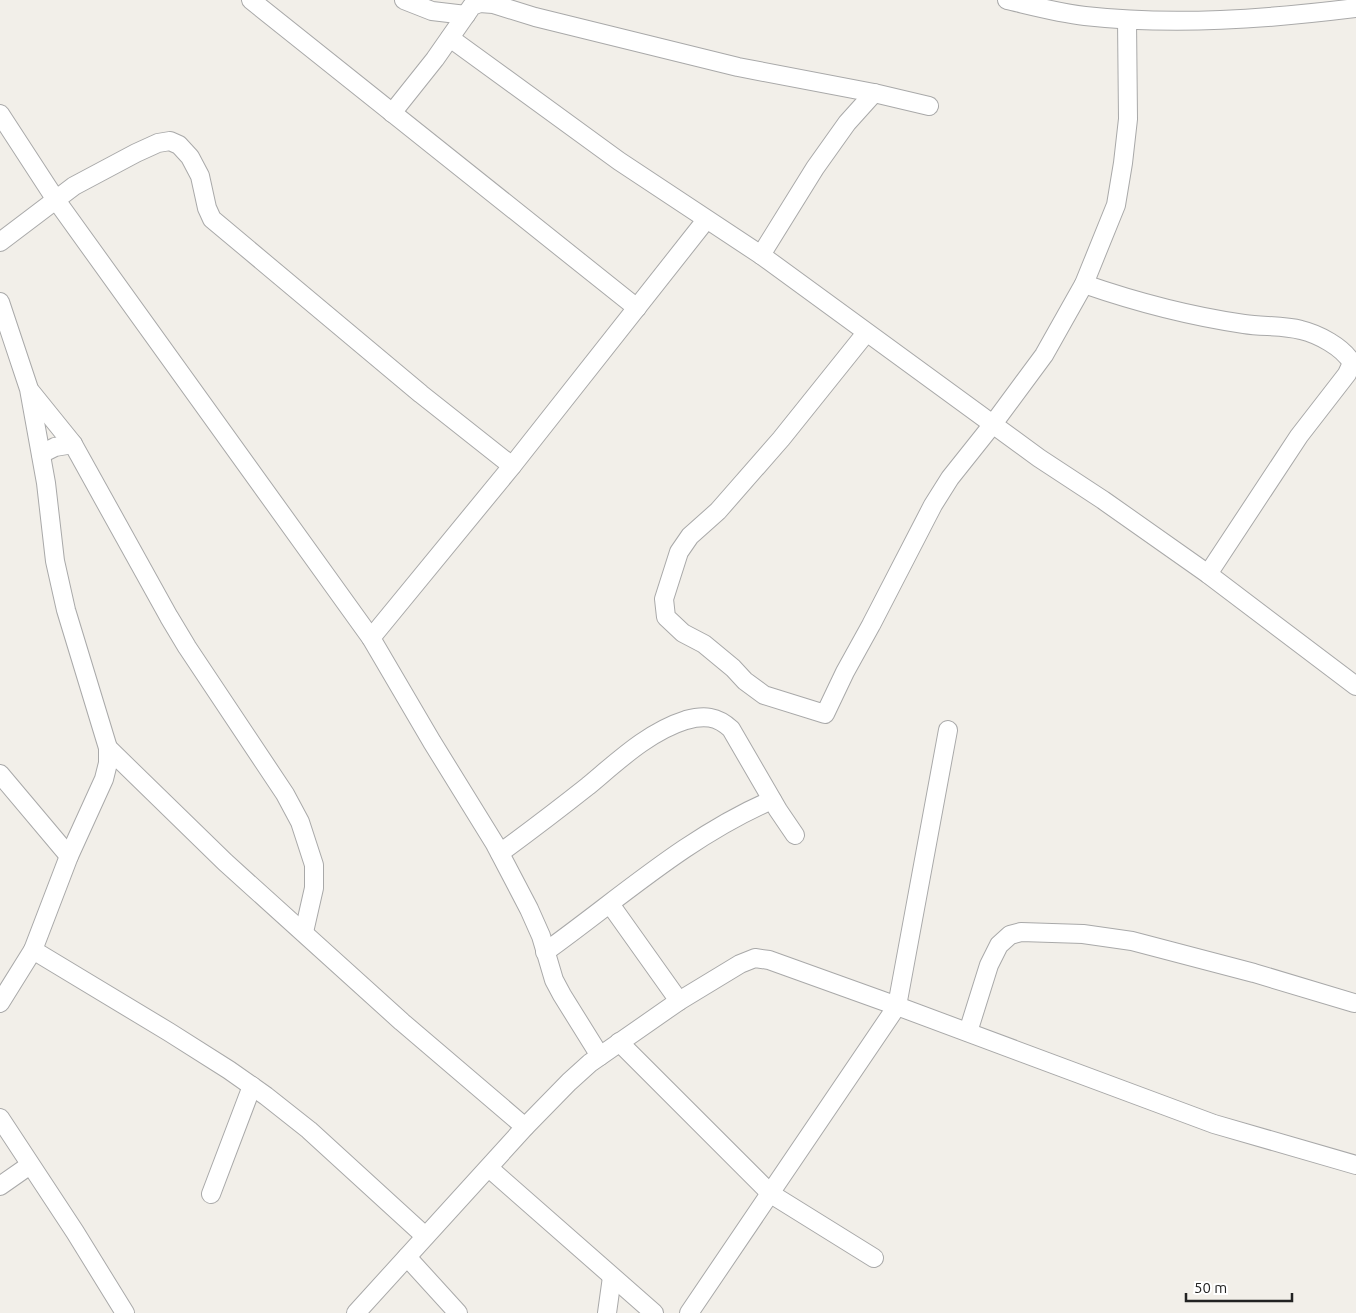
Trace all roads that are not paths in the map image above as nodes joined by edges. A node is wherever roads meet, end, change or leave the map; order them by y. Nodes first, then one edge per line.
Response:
1 (251, 0) edge
2 (404, 0) edge
3 (1007, 0) edge
4 (1066, 7) edge
5 (1279, 8) edge
6 (1356, 8) edge
7 (466, 15) junction
8 (1127, 20) junction
9 (450, 38) junction
10 (874, 93) junction
11 (929, 106) dead end
12 (392, 112) junction
13 (0, 114) edge
14 (56, 200) junction
15 (706, 220) junction
16 (0, 242) edge
17 (761, 256) junction
18 (1084, 284) junction
19 (0, 302) edge
20 (637, 308) junction
21 (866, 333) junction
22 (29, 389) junction
23 (993, 424) junction
24 (73, 444) junction
25 (41, 454) junction
26 (512, 466) junction
27 (1208, 574) junction
28 (371, 638) junction
29 (1356, 686) edge
30 (948, 730) dead end
31 (108, 748) junction
32 (0, 774) edge
33 (772, 800) junction
34 (794, 835) dead end
35 (500, 853) junction
36 (69, 856) junction
37 (610, 904) junction
38 (304, 932) junction
39 (33, 950) junction
40 (545, 952) junction
41 (679, 1001) junction
42 (0, 1003) edge
43 (1354, 1003) dead end
44 (897, 1006) junction
45 (968, 1032) junction
46 (619, 1042) junction
47 (600, 1056) junction
48 (252, 1086) junction
49 (0, 1118) edge
50 (525, 1127) junction
51 (30, 1165) junction
52 (1356, 1165) edge
53 (488, 1168) junction
54 (0, 1186) edge
55 (211, 1194) dead end
56 (771, 1194) junction
57 (425, 1236) junction
58 (407, 1257) junction
59 (874, 1258) dead end
60 (612, 1277) junction
61 (125, 1313) edge
62 (356, 1313) edge
63 (458, 1313) edge
64 (607, 1313) edge
65 (654, 1313) edge
66 (689, 1313) edge

1 - 12 street
2 - 7 street
3 - 4 street
4 - 8 street
5 - 6 street
5 - 8 street
7 - 9 street
7 - 10 street
8 - 18 street
9 - 12 street
9 - 15 street
10 - 11 street
10 - 17 street
12 - 20 street
13 - 14 street
14 - 16 street
14 - 26 street
14 - 28 street
15 - 17 street
15 - 20 street
17 - 21 street
18 - 23 street
18 - 27 street
19 - 22 street
20 - 26 street
21 - 23 street
21 - 23 street
22 - 24 street
22 - 25 street
23 - 27 street
24 - 25 street
24 - 38 street
25 - 31 street
26 - 28 street
27 - 29 street
28 - 35 street
30 - 44 street
31 - 36 street
31 - 38 street
32 - 36 street
33 - 34 street
33 - 35 street
33 - 37 street
35 - 40 street
36 - 39 street
37 - 40 street
37 - 41 street
38 - 50 street
39 - 42 street
39 - 48 street
40 - 47 street
41 - 44 street
41 - 46 street
43 - 45 street
44 - 45 street
44 - 56 street
45 - 52 street
46 - 47 street
46 - 56 street
47 - 50 street
48 - 55 street
48 - 57 street
49 - 51 street
50 - 53 street
51 - 54 street
51 - 61 street
53 - 57 street
53 - 60 street
56 - 59 street
56 - 66 street
57 - 58 street
58 - 62 street
58 - 63 street
60 - 64 street
60 - 65 street

